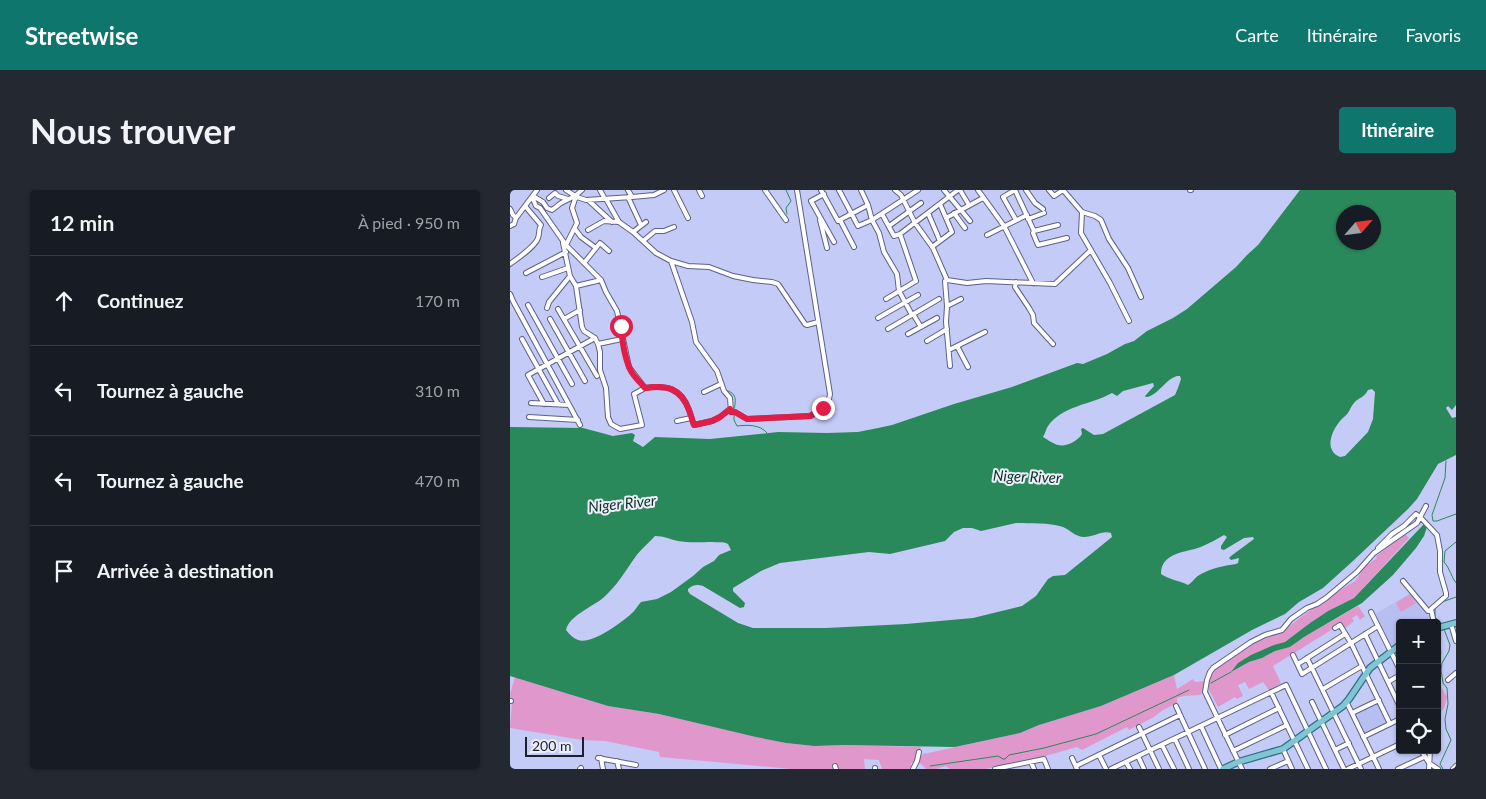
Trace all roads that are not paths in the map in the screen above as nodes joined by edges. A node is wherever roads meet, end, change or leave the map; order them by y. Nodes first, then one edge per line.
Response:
1 (531, 190) edge
2 (537, 190) edge
3 (565, 190) edge
4 (582, 190) edge
5 (600, 190) edge
6 (628, 190) edge
7 (674, 190) edge
8 (699, 190) edge
9 (767, 190) edge
10 (798, 190) edge
11 (839, 190) edge
12 (861, 190) edge
13 (895, 190) edge
14 (908, 190) edge
15 (918, 190) edge
16 (944, 190) edge
17 (959, 190) edge
18 (979, 190) edge
19 (1015, 190) edge
20 (1026, 190) edge
21 (1049, 190) edge
22 (1063, 190) edge
23 (661, 191) edge
24 (822, 192) edge
25 (910, 195) junction
26 (533, 196) junction
27 (558, 196) junction
28 (702, 196) dead end
29 (576, 197) junction
30 (630, 197) junction
31 (949, 197) junction
32 (549, 198) dead end
33 (983, 198) junction
34 (569, 199) junction
35 (605, 199) junction
36 (904, 199) junction
37 (588, 200) junction
38 (921, 203) dead end
39 (940, 204) junction
40 (868, 205) junction
41 (525, 206) junction
42 (969, 206) junction
43 (510, 208) edge
44 (961, 210) junction
45 (910, 211) junction
46 (1082, 212) junction
47 (928, 213) junction
48 (851, 214) junction
49 (882, 214) junction
50 (954, 214) junction
51 (1027, 217) junction
52 (516, 218) junction
53 (688, 218) dead end
54 (820, 218) junction
55 (946, 218) junction
56 (786, 220) dead end
57 (840, 220) junction
58 (872, 220) junction
59 (1016, 220) junction
60 (970, 221) dead end
61 (612, 222) junction
62 (618, 222) junction
63 (646, 222) dead end
64 (915, 223) junction
65 (540, 225) junction
66 (552, 225) junction
67 (641, 225) junction
68 (1058, 225) dead end
69 (510, 226) edge
70 (889, 226) junction
71 (1004, 226) junction
72 (674, 227) dead end
73 (965, 228) dead end
74 (575, 229) junction
75 (588, 230) dead end
76 (1034, 231) junction
77 (633, 232) junction
78 (900, 234) junction
79 (987, 235) dead end
80 (1067, 238) dead end
81 (644, 241) junction
82 (940, 241) junction
83 (834, 242) dead end
84 (565, 244) junction
85 (854, 247) dead end
86 (932, 247) junction
87 (596, 248) junction
88 (827, 248) dead end
89 (570, 250) junction
90 (1091, 250) junction
91 (609, 251) dead end
92 (565, 253) junction
93 (671, 261) junction
94 (584, 263) junction
95 (510, 264) edge
96 (568, 268) junction
97 (526, 273) dead end
98 (570, 276) junction
99 (542, 277) dead end
100 (601, 280) junction
101 (947, 280) junction
102 (1016, 282) junction
103 (1034, 283) junction
104 (576, 286) junction
105 (899, 291) junction
106 (510, 294) edge
107 (918, 295) dead end
108 (1141, 297) dead end
109 (886, 299) dead end
110 (939, 299) dead end
111 (961, 299) dead end
112 (512, 301) junction
113 (905, 303) junction
114 (528, 305) dead end
115 (947, 306) junction
116 (510, 308) edge
117 (547, 308) dead end
118 (558, 309) dead end
119 (580, 310) junction
120 (913, 315) junction
121 (878, 318) dead end
122 (937, 318) dead end
123 (550, 319) dead end
124 (564, 319) junction
125 (1129, 320) dead end
126 (818, 322) junction
127 (921, 327) junction
128 (888, 329) dead end
129 (947, 329) junction
130 (985, 332) dead end
131 (908, 334) dead end
132 (522, 338) dead end
133 (595, 338) junction
134 (622, 339) junction
135 (926, 341) dead end
136 (598, 344) junction
137 (1053, 344) dead end
138 (580, 346) junction
139 (958, 346) junction
140 (948, 350) junction
141 (569, 352) junction
142 (558, 358) junction
143 (547, 364) junction
144 (950, 366) dead end
145 (968, 367) dead end
146 (539, 369) junction
147 (597, 376) dead end
148 (585, 381) dead end
149 (572, 384) dead end
150 (721, 384) junction
151 (645, 388) junction
152 (704, 392) dead end
153 (531, 403) dead end
154 (544, 404) junction
155 (558, 404) junction
156 (569, 405) junction
157 (733, 411) junction
158 (529, 417) dead end
159 (692, 418) junction
160 (578, 420) junction
161 (677, 421) dead end
162 (580, 425) dead end
163 (1426, 506) dead end
164 (1421, 518) junction
165 (1374, 553) junction
166 (1403, 581) dead end
167 (1431, 611) junction
168 (1371, 612) dead end
169 (1434, 619) edge
170 (1451, 624) edge
171 (1378, 626) junction
172 (1335, 628) dead end
173 (1345, 634) junction
174 (1365, 634) junction
175 (1456, 640) edge
176 (1351, 643) junction
177 (1396, 648) edge
178 (1391, 652) junction
179 (1293, 655) dead end
180 (1308, 658) junction
181 (1378, 661) junction
182 (1298, 664) junction
183 (1397, 664) edge
184 (1362, 666) junction
185 (1312, 668) junction
186 (1366, 673) junction
187 (1456, 673) edge
188 (1396, 678) edge
189 (1448, 680) dead end
190 (1388, 682) junction
191 (1323, 689) junction
192 (1271, 692) junction
193 (1396, 699) edge
194 (1379, 700) junction
195 (1312, 702) dead end
196 (1347, 702) junction
197 (1176, 706) dead end
198 (1279, 708) junction
199 (1334, 712) junction
200 (1352, 713) junction
201 (1180, 715) junction
202 (1218, 718) junction
203 (1321, 721) junction
204 (1396, 721) edge
205 (1390, 724) junction
206 (1287, 725) junction
207 (1200, 726) junction
208 (1139, 727) dead end
209 (1308, 730) junction
210 (1188, 732) junction
211 (1142, 733) junction
212 (1225, 735) junction
213 (1363, 737) junction
214 (1175, 739) junction
215 (1294, 741) junction
216 (1348, 743) junction
217 (1162, 745) junction
218 (1396, 746) edge
219 (1283, 749) junction
220 (1150, 750) junction
221 (1335, 750) junction
222 (1233, 751) junction
223 (919, 752) dead end
224 (1423, 754) edge
225 (1430, 754) edge
226 (1098, 755) junction
227 (1138, 756) junction
228 (1373, 757) junction
229 (1424, 757) junction
230 (1072, 758) dead end
231 (1288, 760) junction
232 (617, 761) junction
233 (1031, 762) junction
234 (1126, 762) junction
235 (1238, 762) junction
236 (1429, 762) junction
237 (1359, 764) junction
238 (1409, 764) junction
239 (636, 765) dead end
240 (1456, 766) edge
241 (1018, 767) edge
242 (1077, 767) edge
243 (1004, 768) edge
244 (604, 769) edge
245 (619, 769) edge
246 (913, 769) edge
247 (995, 769) edge
248 (1034, 769) edge
249 (1048, 769) edge
250 (1106, 769) edge
251 (1112, 769) edge
252 (1130, 769) edge
253 (1144, 769) edge
254 (1159, 769) edge
255 (1174, 769) edge
256 (1189, 769) edge
257 (1205, 769) edge
258 (1222, 769) edge
259 (1242, 769) edge
260 (1272, 769) edge
261 (1292, 769) edge
262 (1308, 769) edge
263 (1326, 769) edge
264 (1344, 769) edge
265 (1348, 769) edge
266 (1361, 769) edge
267 (1379, 769) edge
268 (1398, 769) edge
269 (1412, 769) edge
270 (1429, 769) edge
271 (1438, 769) edge
272 (1453, 769) edge

1 - 26 street
2 - 26 street
3 - 27 street
3 - 29 street
4 - 29 street
5 - 35 street
6 - 30 street
7 - 53 street
8 - 28 street
9 - 56 street
10 - 126 street
11 - 48 street
12 - 40 street
13 - 36 street
14 - 25 street
15 - 25 street
16 - 31 street
17 - 31 street
17 - 42 street
18 - 33 street
19 - 51 street
19 - 59 street
20 - 51 street
21 - 22 street
22 - 46 street
23 - 30 street
24 - 54 street
24 - 57 street
25 - 36 street
26 - 34 street
26 - 41 street
26 - 66 street
27 - 32 street
27 - 34 street
29 - 34 street
29 - 37 street
29 - 74 street
30 - 35 street
30 - 67 street
31 - 39 street
31 - 44 street
33 - 42 street
33 - 71 street
35 - 37 street
35 - 62 street
36 - 45 street
36 - 49 street
37 - 61 street
38 - 45 street
39 - 47 street
39 - 55 street
40 - 48 street
40 - 58 street
41 - 52 street
41 - 65 street
42 - 44 street
43 - 52 street
44 - 50 street
44 - 60 street
45 - 64 street
45 - 70 street
46 - 90 street
46 - 108 street
47 - 64 street
47 - 82 street
48 - 57 street
48 - 58 street
49 - 58 street
49 - 70 street
50 - 55 street
50 - 73 street
51 - 59 street
51 - 76 street
52 - 69 street
54 - 83 street
54 - 88 street
55 - 82 street
57 - 85 street
58 - 105 street
59 - 71 street
61 - 62 street
61 - 75 street
62 - 77 street
63 - 67 street
64 - 78 street
64 - 86 street
65 - 66 street
65 - 95 street
66 - 84 street
67 - 77 street
68 - 76 street
70 - 78 street
71 - 79 street
71 - 103 street
72 - 81 street
74 - 84 street
74 - 87 street
76 - 80 street
77 - 81 street
78 - 105 street
81 - 93 street
82 - 86 street
84 - 89 street
84 - 92 street
86 - 101 street
87 - 91 street
87 - 94 street
89 - 92 street
89 - 94 street
90 - 103 street
90 - 125 street
92 - 96 street
92 - 97 street
93 - 126 street
93 - 150 street
94 - 100 street
96 - 98 street
96 - 99 street
98 - 104 street
98 - 117 street
100 - 104 street
100 - 134 street
101 - 102 street
101 - 115 street
102 - 103 street
102 - 137 street
104 - 119 street
105 - 109 street
105 - 113 street
106 - 112 street
107 - 113 street
110 - 120 street
111 - 115 street
112 - 116 street
112 - 143 street
113 - 120 street
113 - 121 street
114 - 142 street
115 - 129 street
118 - 124 street
119 - 124 street
119 - 133 street
120 - 127 street
120 - 128 street
122 - 127 street
123 - 141 street
124 - 138 street
126 - 157 street
127 - 131 street
129 - 135 street
129 - 140 street
130 - 139 street
132 - 146 street
133 - 136 street
133 - 138 street
134 - 136 street
134 - 151 street
136 - 151 street
138 - 141 street
138 - 147 street
139 - 140 street
139 - 145 street
140 - 144 street
141 - 142 street
141 - 148 street
142 - 143 street
142 - 149 street
143 - 146 street
143 - 156 street
146 - 154 street
146 - 155 street
150 - 152 street
150 - 157 street
151 - 159 street
153 - 154 street
154 - 155 street
155 - 156 street
156 - 160 street
157 - 159 street
158 - 160 street
159 - 161 street
160 - 162 street
163 - 164 street
164 - 165 street
164 - 165 street
164 - 167 street
165 - 202 street
166 - 167 street
167 - 169 street
168 - 171 street
170 - 175 street
171 - 174 street
171 - 178 street
172 - 173 street
173 - 176 street
173 - 180 street
174 - 176 street
174 - 181 street
176 - 184 street
176 - 185 street
177 - 178 main road
178 - 181 main road
178 - 183 street
179 - 182 street
180 - 182 street
180 - 185 street
181 - 186 main road
181 - 190 street
182 - 185 street
184 - 186 street
184 - 191 street
185 - 191 street
186 - 194 street
186 - 196 main road
187 - 189 street
188 - 190 street
190 - 193 street
191 - 199 street
192 - 198 street
192 - 202 street
192 - 209 street
194 - 200 street
194 - 205 street
195 - 203 street
196 - 199 main road
196 - 200 street
197 - 201 street
198 - 206 street
198 - 212 street
199 - 203 main road
199 - 216 street
200 - 213 street
201 - 210 street
201 - 211 street
202 - 207 street
202 - 212 street
203 - 209 main road
203 - 221 street
204 - 205 street
205 - 213 street
206 - 215 street
206 - 222 street
207 - 210 street
207 - 258 street
208 - 211 street
209 - 215 main road
209 - 263 street
210 - 214 street
210 - 257 street
211 - 220 street
211 - 226 street
212 - 222 street
213 - 228 street
214 - 217 street
214 - 256 street
215 - 219 main road
215 - 262 street
216 - 221 street
216 - 237 street
217 - 220 street
217 - 255 street
218 - 228 street
219 - 231 street
219 - 235 main road
220 - 227 street
220 - 254 street
221 - 264 street
222 - 235 street
223 - 246 street
224 - 229 street
225 - 236 street
226 - 242 street
226 - 250 street
227 - 234 street
227 - 253 street
228 - 237 street
228 - 267 street
229 - 236 street
229 - 238 street
230 - 242 street
231 - 260 street
231 - 261 street
232 - 239 street
232 - 244 street
232 - 245 street
233 - 241 street
233 - 248 street
233 - 249 street
234 - 251 street
234 - 252 street
235 - 258 main road
235 - 259 street
236 - 270 street
236 - 271 street
237 - 265 street
237 - 266 street
238 - 268 street
238 - 269 street
240 - 272 street
241 - 243 street
243 - 247 street

